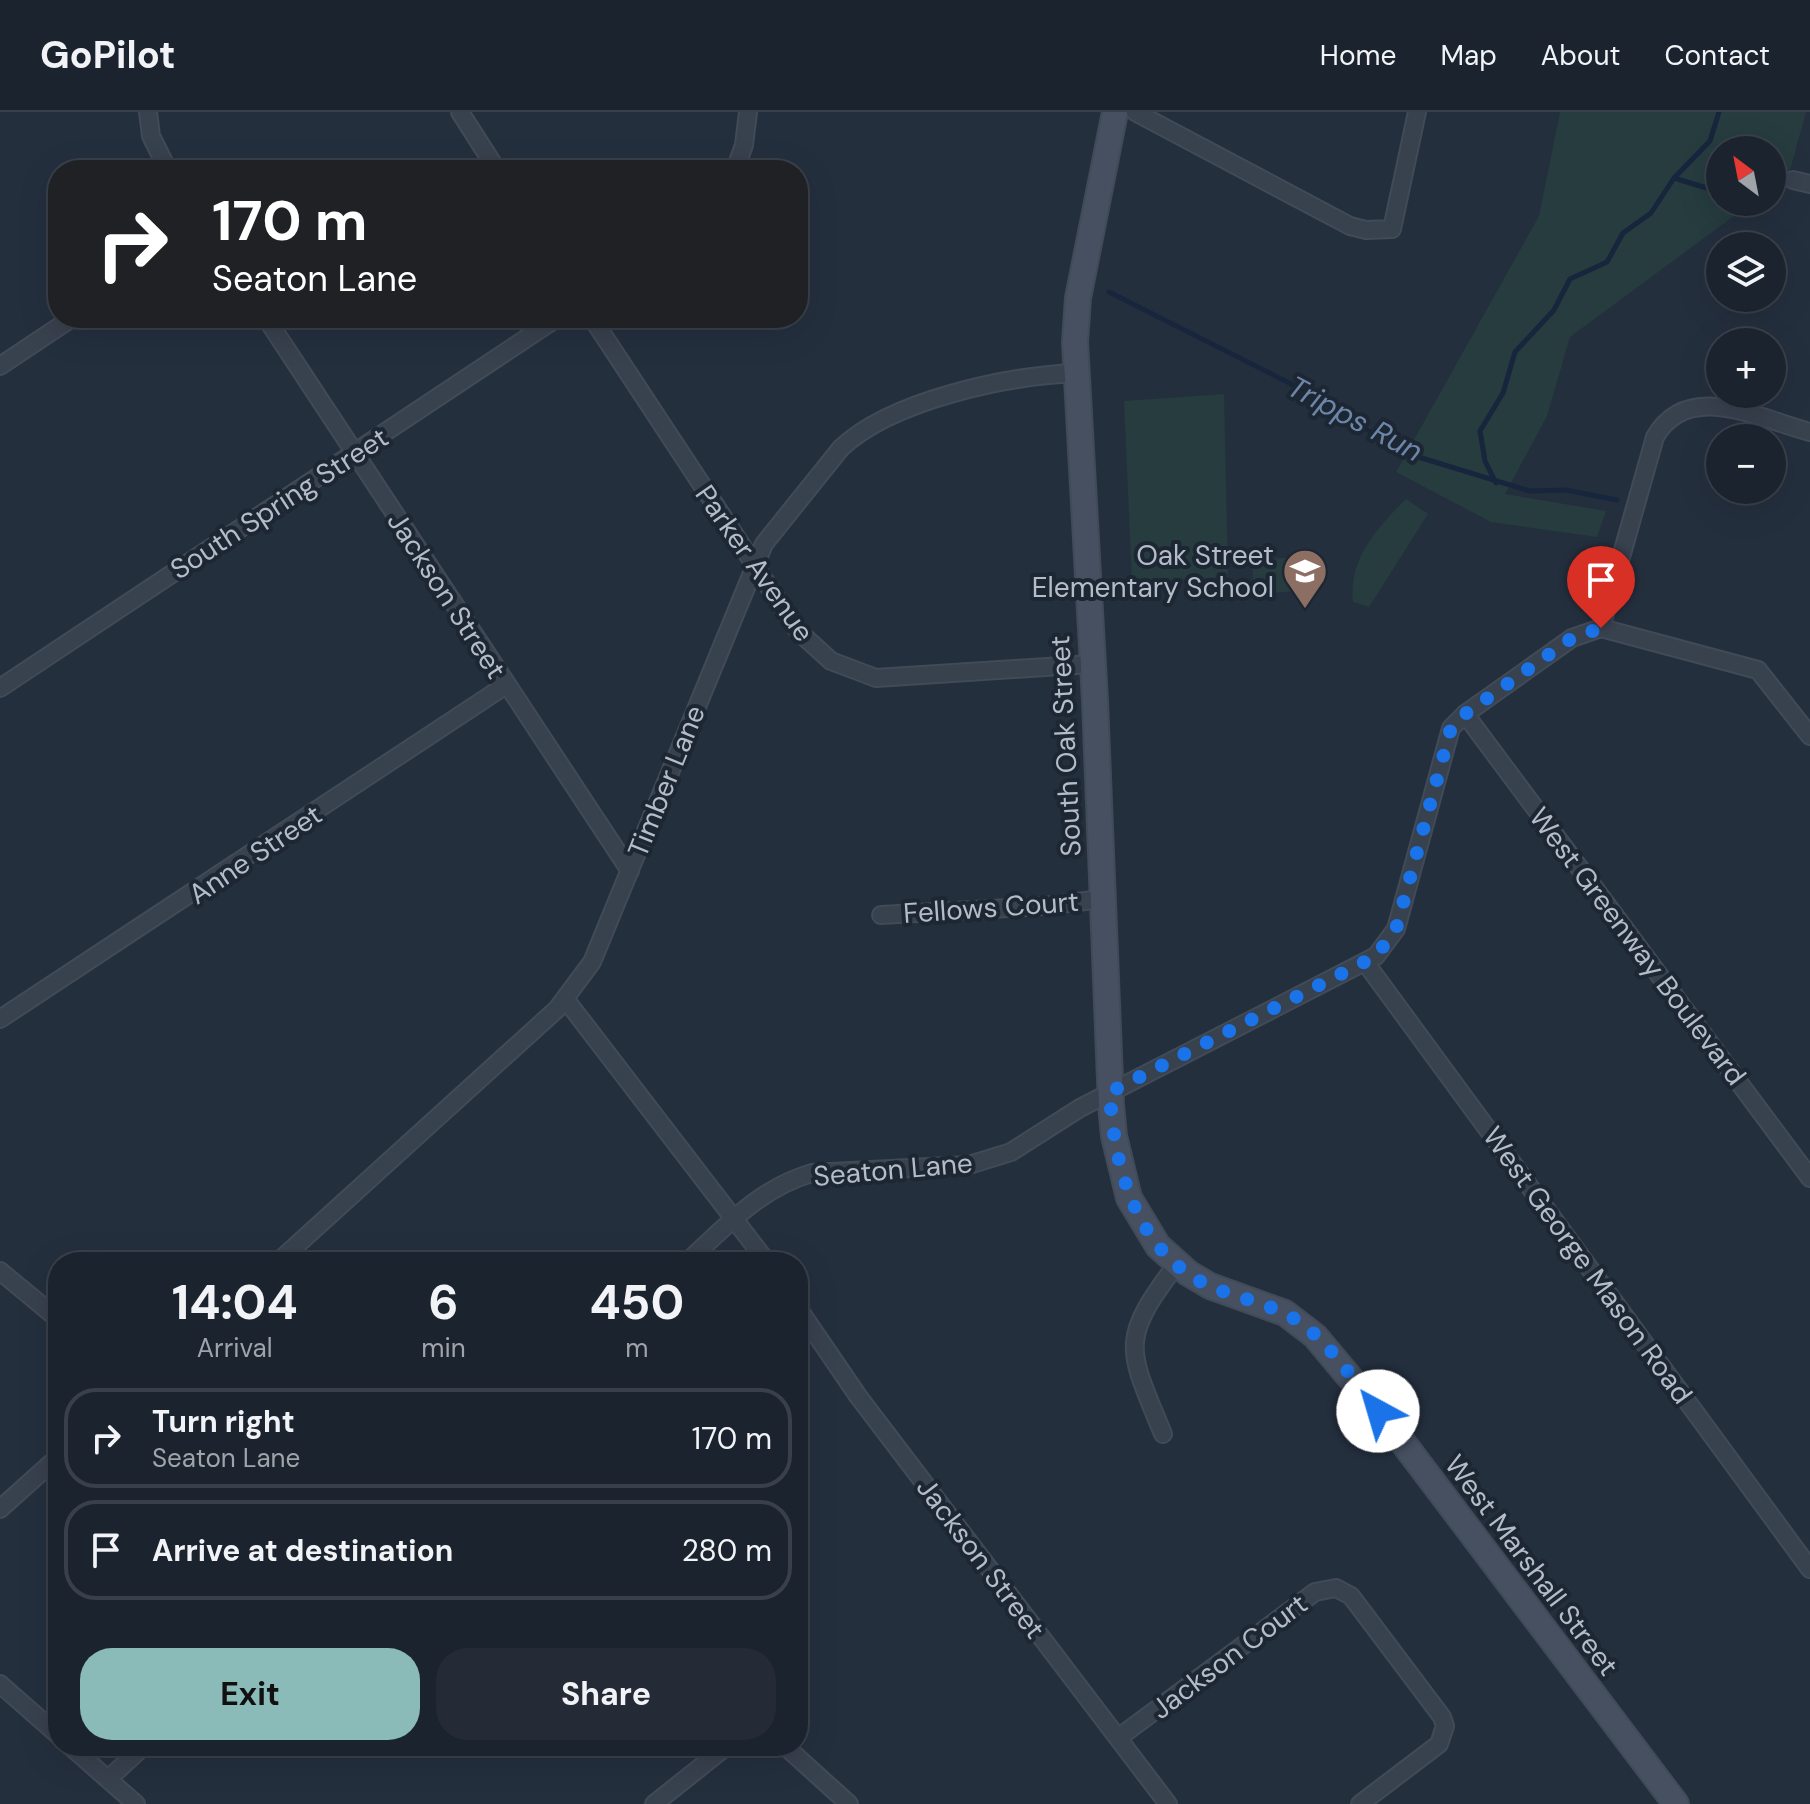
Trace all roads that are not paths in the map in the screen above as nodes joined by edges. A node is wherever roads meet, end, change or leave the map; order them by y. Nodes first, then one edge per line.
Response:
1 (148, 112) edge
2 (460, 112) edge
3 (748, 112) edge
4 (1115, 112) edge
5 (1135, 112) edge
6 (1417, 112) edge
7 (163, 160) edge
8 (491, 160) edge
9 (739, 160) edge
10 (57, 328) edge
11 (272, 328) edge
12 (542, 328) edge
13 (599, 328) edge
14 (0, 366) edge
15 (1076, 373) junction
16 (1810, 432) edge
17 (355, 455) junction
18 (754, 565) junction
19 (1601, 628) junction
20 (1092, 664) junction
21 (506, 685) junction
22 (0, 688) edge
23 (1465, 714) junction
24 (1810, 736) edge
25 (630, 871) junction
26 (1102, 899) junction
27 (881, 915) dead end
28 (1365, 962) junction
29 (566, 1000) junction
30 (0, 1019) edge
31 (1110, 1092) junction
32 (1810, 1178) edge
33 (735, 1218) junction
34 (289, 1252) edge
35 (698, 1252) edge
36 (760, 1252) edge
37 (1177, 1264) junction
38 (0, 1271) edge
39 (48, 1311) edge
40 (808, 1323) edge
41 (1163, 1434) dead end
42 (48, 1466) edge
43 (0, 1509) edge
44 (1810, 1569) edge
45 (0, 1684) edge
46 (48, 1726) edge
47 (1118, 1738) junction
48 (82, 1756) edge
49 (133, 1756) edge
50 (714, 1756) edge
51 (796, 1756) edge
52 (108, 1779) junction
53 (136, 1804) edge
54 (654, 1804) edge
55 (849, 1804) edge
56 (1168, 1804) edge
57 (1360, 1804) edge
58 (1676, 1804) edge

1 - 7 street
2 - 8 street
3 - 9 street
4 - 15 street, South Oak Street
5 - 6 street
10 - 14 street
11 - 17 street, Jackson Street
12 - 17 street, South Spring Street
13 - 18 street, Parker Avenue
15 - 18 street, Timber Lane
15 - 20 street, South Oak Street
16 - 19 street
17 - 21 street, Jackson Street
17 - 22 street, South Spring Street
18 - 20 street, Parker Avenue
18 - 25 street, Timber Lane
19 - 23 street, Seaton Lane
19 - 24 street
20 - 26 street, South Oak Street
21 - 25 street, Jackson Street
21 - 30 street, Anne Street
23 - 28 street, Seaton Lane
23 - 32 street, West Greenway Boulevard
25 - 29 street, Timber Lane
26 - 27 street, Fellows Court
26 - 31 street, South Oak Street
28 - 31 street, Seaton Lane
28 - 44 street, West George Mason Road
29 - 33 street
29 - 34 street, Timber Lane
31 - 33 street, Seaton Lane
31 - 37 street, West Marshall Street
33 - 35 street, Seaton Lane
33 - 36 street
37 - 41 street
37 - 58 street, West Marshall Street
38 - 39 street
40 - 47 street, Jackson Street
42 - 43 street
45 - 46 street
47 - 56 street, Jackson Street
47 - 57 street, Jackson Court
48 - 52 street
49 - 52 street
50 - 54 street
51 - 55 street
52 - 53 street

